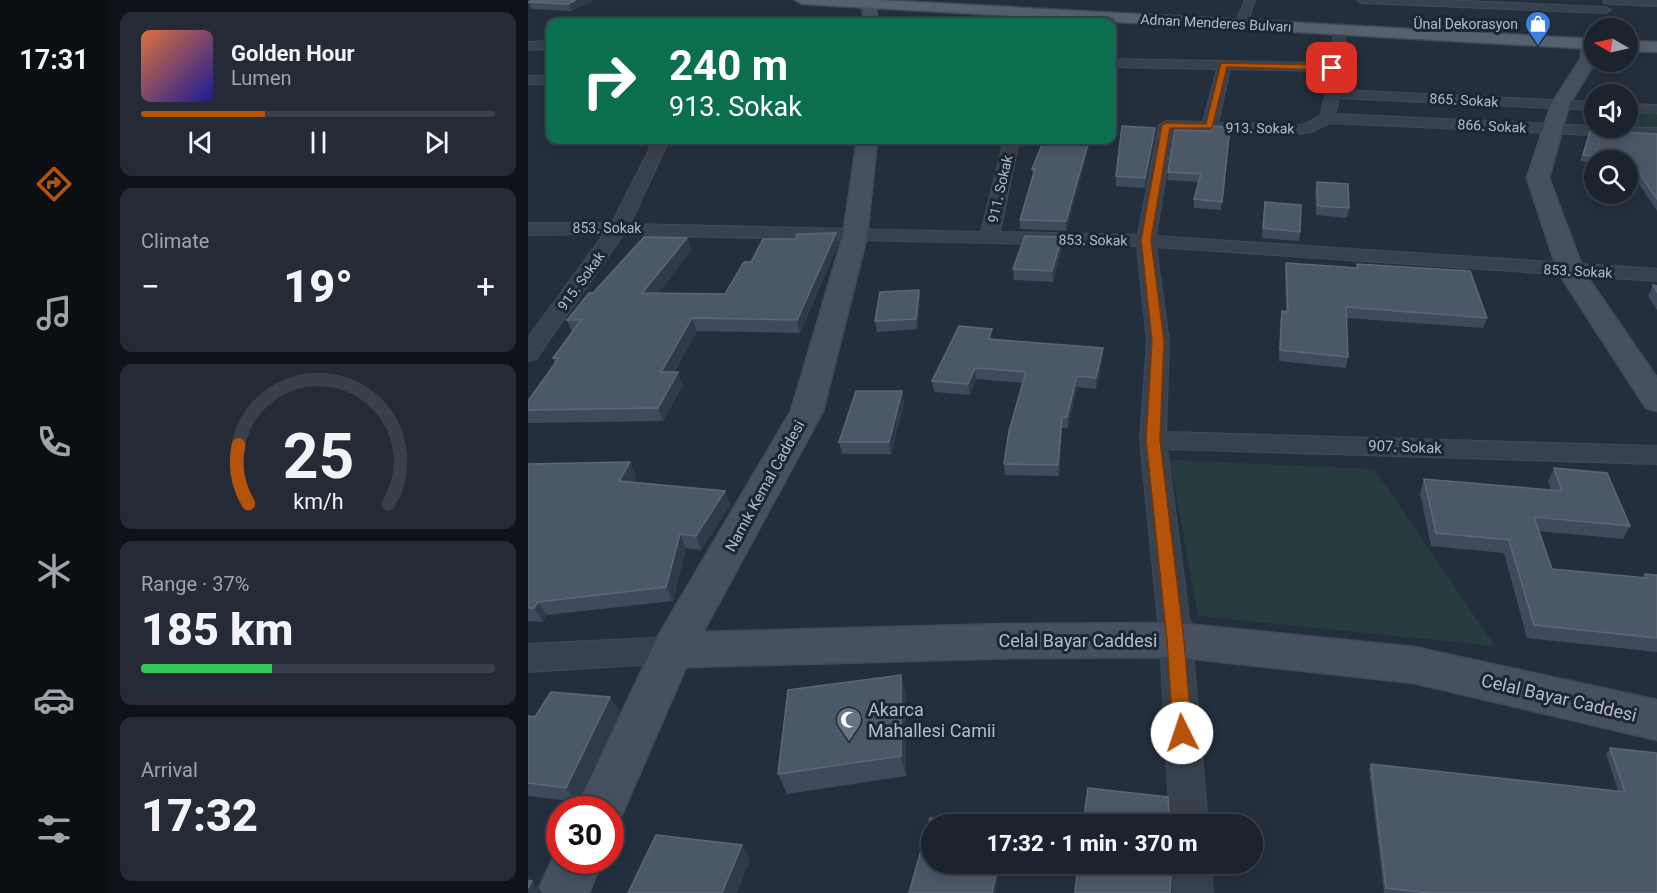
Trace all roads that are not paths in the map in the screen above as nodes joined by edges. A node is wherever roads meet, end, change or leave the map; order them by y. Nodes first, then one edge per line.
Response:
1 (802, 0) edge
2 (1251, 0) edge
3 (1362, 0) edge
4 (1410, 1) edge
5 (868, 2) edge
6 (1657, 3) edge
7 (953, 4) edge
8 (1607, 4) edge
9 (870, 18) edge
10 (1048, 18) edge
11 (1116, 20) edge
12 (1242, 24) junction
13 (1341, 31) junction
14 (1584, 38) edge
15 (546, 45) edge
16 (528, 46) edge
17 (1638, 46) edge
18 (1657, 47) edge
19 (1116, 63) edge
20 (1224, 65) junction
21 (1584, 66) edge
22 (1332, 68) junction
23 (528, 80) edge
24 (546, 80) edge
25 (1333, 93) junction
26 (1560, 105) junction
27 (1584, 106) edge
28 (1638, 108) edge
29 (1657, 109) edge
30 (1327, 118) junction
31 (1209, 127) junction
32 (1552, 129) junction
33 (1657, 133) edge
34 (659, 144) edge
35 (866, 144) edge
36 (1011, 144) edge
37 (619, 227) junction
38 (528, 229) edge
39 (855, 236) junction
40 (989, 238) junction
41 (1146, 240) junction
42 (1570, 272) junction
43 (1657, 275) edge
44 (528, 354) edge
45 (1657, 401) edge
46 (1153, 440) junction
47 (1657, 455) edge
48 (1176, 640) junction
49 (672, 650) junction
50 (528, 658) edge
51 (1657, 720) edge
52 (606, 796) edge
53 (1188, 814) edge
54 (571, 874) edge
55 (1192, 874) edge
56 (563, 893) edge
57 (1193, 893) edge

1 - 5 main road, Adnan Menderes Bulvarı
2 - 12 street
3 - 4 street
4 - 8 street
5 - 7 main road, Adnan Menderes Bulvarı
5 - 9 street
6 - 8 street
7 - 10 main road, Adnan Menderes Bulvarı
11 - 12 main road, Adnan Menderes Bulvarı
12 - 13 main road, Adnan Menderes Bulvarı
13 - 14 main road, Adnan Menderes Bulvarı
13 - 22 street
15 - 16 street
17 - 18 main road
19 - 20 street
20 - 22 street
20 - 31 street, 913. Sokak
21 - 26 street
22 - 25 street
23 - 24 street
25 - 26 street, 865. Sokak
25 - 30 street
26 - 27 street, 865. Sokak
26 - 32 street
28 - 29 street
30 - 31 street, 913. Sokak
30 - 32 street, 866. Sokak
31 - 41 street, 913. Sokak
32 - 33 street, 866. Sokak
32 - 42 street
34 - 37 street, 915. Sokak
35 - 39 street, Namık Kemal Caddesi
36 - 40 street, 911. Sokak
37 - 38 street, 853. Sokak
37 - 39 street, 853. Sokak
37 - 44 street, 915. Sokak
39 - 40 street, 853. Sokak
39 - 49 street, Namık Kemal Caddesi
40 - 41 street, 853. Sokak
41 - 42 street, 853. Sokak
41 - 46 street, 913. Sokak
42 - 43 street, 853. Sokak
42 - 45 street
46 - 47 street, 907. Sokak
46 - 48 street, 913. Sokak
48 - 49 street, Celal Bayar Caddesi
48 - 51 street, Celal Bayar Caddesi
48 - 53 street, 913. Sokak
49 - 50 street
49 - 52 street, Namık Kemal Caddesi
54 - 56 street
55 - 57 street

